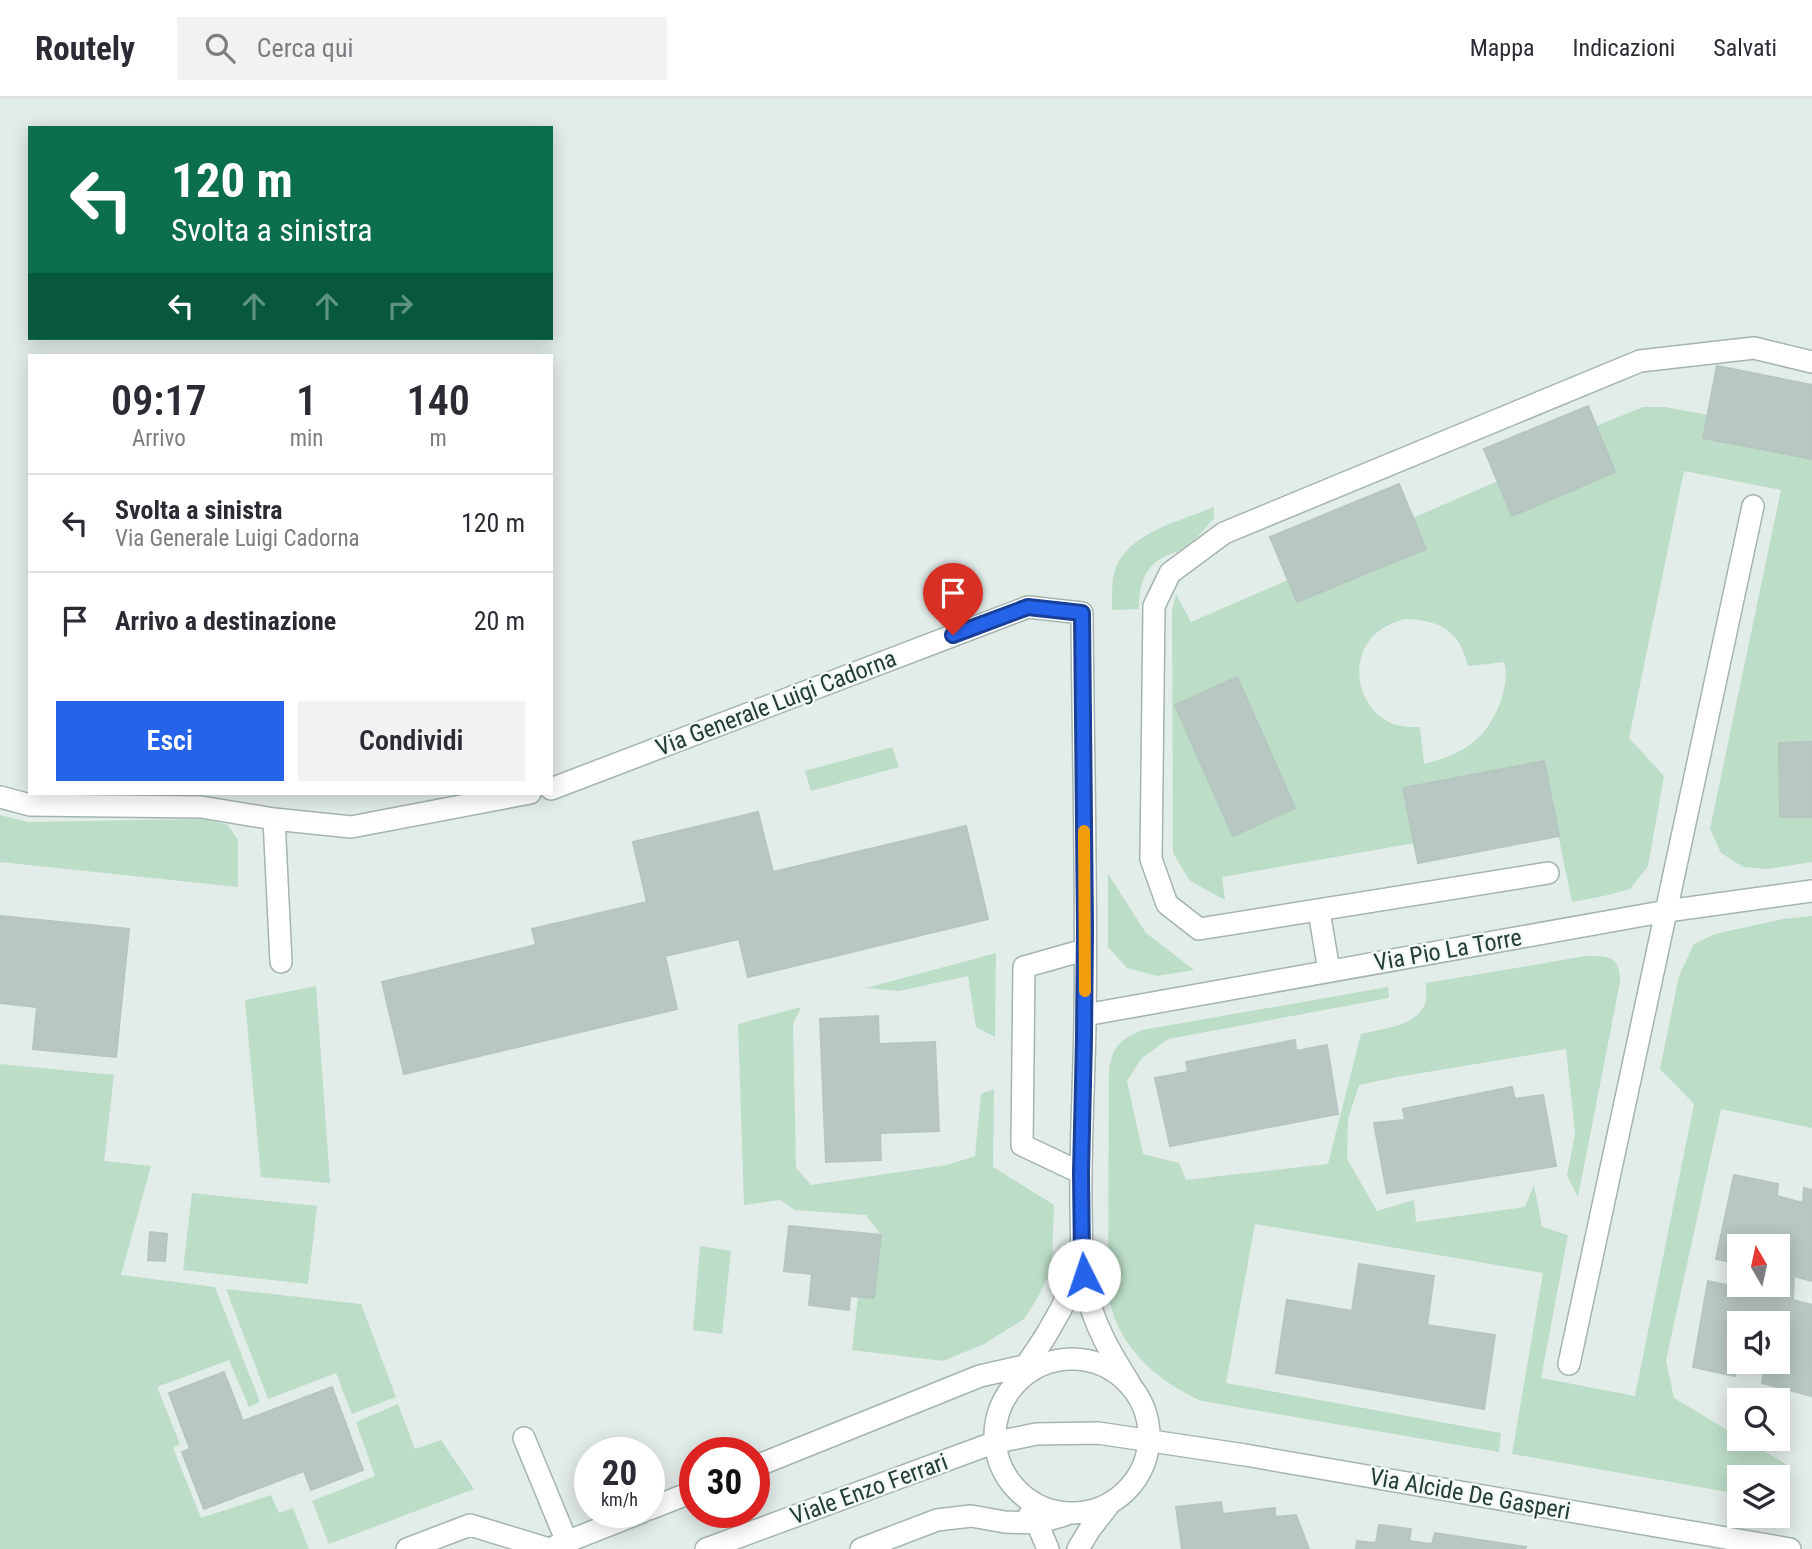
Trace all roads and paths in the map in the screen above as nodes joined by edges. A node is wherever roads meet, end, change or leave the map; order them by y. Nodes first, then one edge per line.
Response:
1 (1812, 362) edge
2 (1753, 506) dead end
3 (553, 788) edge
4 (519, 795) edge
5 (0, 797) edge
6 (274, 819) junction
7 (1548, 873) dead end
8 (1812, 891) edge
9 (1319, 911) junction
10 (1667, 911) junction
11 (1084, 950) junction
12 (281, 962) dead end
13 (1329, 971) junction
14 (1085, 1015) junction
15 (1081, 1173) junction
16 (1082, 1261) junction
17 (1569, 1364) dead end
18 (1027, 1371) junction
19 (1130, 1384) junction
20 (524, 1438) dead end
21 (1150, 1441) junction
22 (993, 1443) junction
23 (770, 1461) edge
24 (1018, 1493) junction
25 (1108, 1506) junction
26 (1069, 1514) junction
27 (1037, 1523) junction
28 (602, 1528) edge
29 (554, 1547) edge
30 (407, 1549) edge
31 (706, 1549) edge
32 (861, 1549) edge
33 (1048, 1549) edge
34 (1079, 1549) edge
35 (1790, 1549) edge

1 - 9 street
2 - 10 street
3 - 11 street, Via Generale Luigi Cadorna
4 - 6 street
5 - 6 street
6 - 12 street
7 - 9 street
8 - 10 street, Via Pio La Torre
9 - 13 street
10 - 13 street, Via Pio La Torre
10 - 17 street
11 - 14 street
11 - 15 street
13 - 14 street, Via Pio La Torre
14 - 15 street
15 - 16 street
16 - 18 street
16 - 19 street
18 - 19 street
18 - 22 street
18 - 23 street
19 - 21 street
20 - 29 street
21 - 22 street, Via Alcide De Gasperi
21 - 25 street
21 - 35 street, Via Alcide De Gasperi
22 - 24 street
22 - 31 street, Viale Enzo Ferrari
24 - 26 street
24 - 27 street
25 - 26 street
25 - 34 street
26 - 27 street
27 - 32 street
27 - 33 street
28 - 29 street
29 - 30 street

